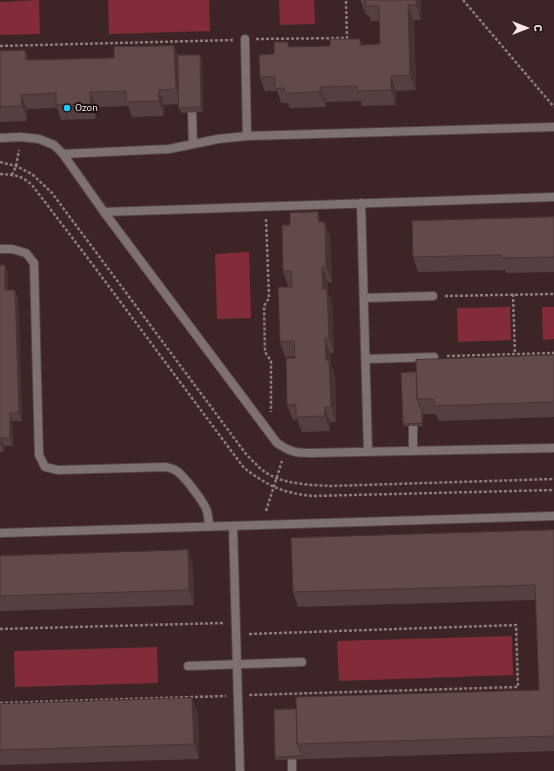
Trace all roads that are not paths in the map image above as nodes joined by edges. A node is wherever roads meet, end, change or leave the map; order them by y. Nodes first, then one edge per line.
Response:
1 (245, 39) road end
2 (192, 113) edge
3 (554, 128) edge
4 (247, 136) junction
5 (0, 138) edge
6 (193, 144) junction
7 (63, 154) junction
8 (554, 197) edge
9 (361, 203) junction
10 (104, 212) junction
11 (0, 249) edge
12 (433, 296) road end
13 (364, 298) junction
14 (434, 357) road end
15 (366, 358) junction
16 (413, 426) edge
17 (554, 448) edge
18 (414, 451) junction
19 (368, 452) junction
20 (554, 516) edge
21 (233, 526) junction
22 (209, 527) junction
23 (0, 533) edge
24 (302, 662) dead end
25 (237, 664) junction
26 (188, 666) dead end
27 (292, 759) edge
28 (240, 771) edge
29 (292, 771) edge

1 - 4 lane
2 - 6 lane
3 - 4 lane
4 - 6 lane
5 - 7 lane
6 - 7 lane
7 - 10 lane
8 - 9 lane
9 - 10 lane
9 - 13 lane
10 - 19 lane
11 - 22 lane
12 - 13 lane
13 - 15 lane
14 - 15 lane
15 - 19 lane
16 - 18 lane
17 - 18 lane
18 - 19 lane
20 - 21 lane
21 - 22 lane
21 - 25 lane
22 - 23 lane
24 - 25 lane
25 - 26 lane
25 - 28 lane
27 - 29 lane

